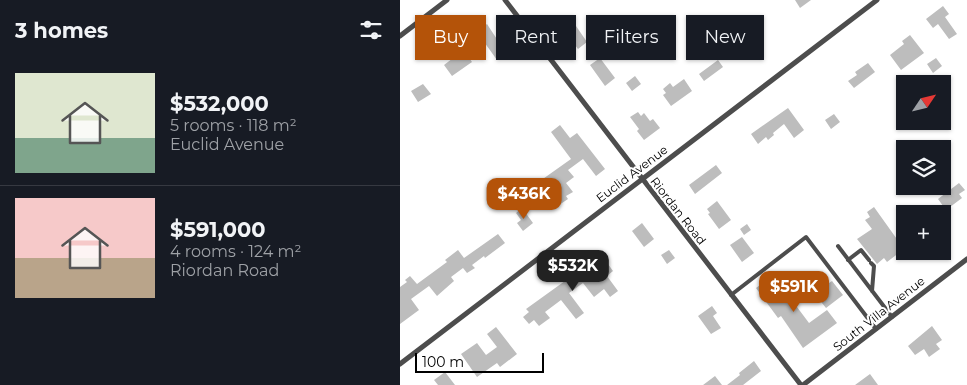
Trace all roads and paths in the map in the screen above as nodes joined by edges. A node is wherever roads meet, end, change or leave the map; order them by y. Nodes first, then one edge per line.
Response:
1 (447, 0) edge
2 (505, 0) edge
3 (877, 0) edge
4 (400, 36) edge
5 (641, 179) junction
6 (838, 246) dead end
7 (967, 259) edge
8 (848, 260) junction
9 (872, 291) junction
10 (731, 295) junction
11 (892, 317) junction
12 (876, 329) junction
13 (400, 364) edge
14 (802, 385) edge

1 - 4 street
2 - 5 street, Riordan Road
3 - 5 street, Euclid Avenue
5 - 10 street, Riordan Road
5 - 13 street, Euclid Avenue
6 - 8 lane
7 - 11 street, South Villa Avenue
8 - 9 lane
8 - 9 lane
9 - 11 lane
10 - 12 lane
10 - 14 street, Riordan Road
11 - 12 street, South Villa Avenue
12 - 14 street, South Villa Avenue

